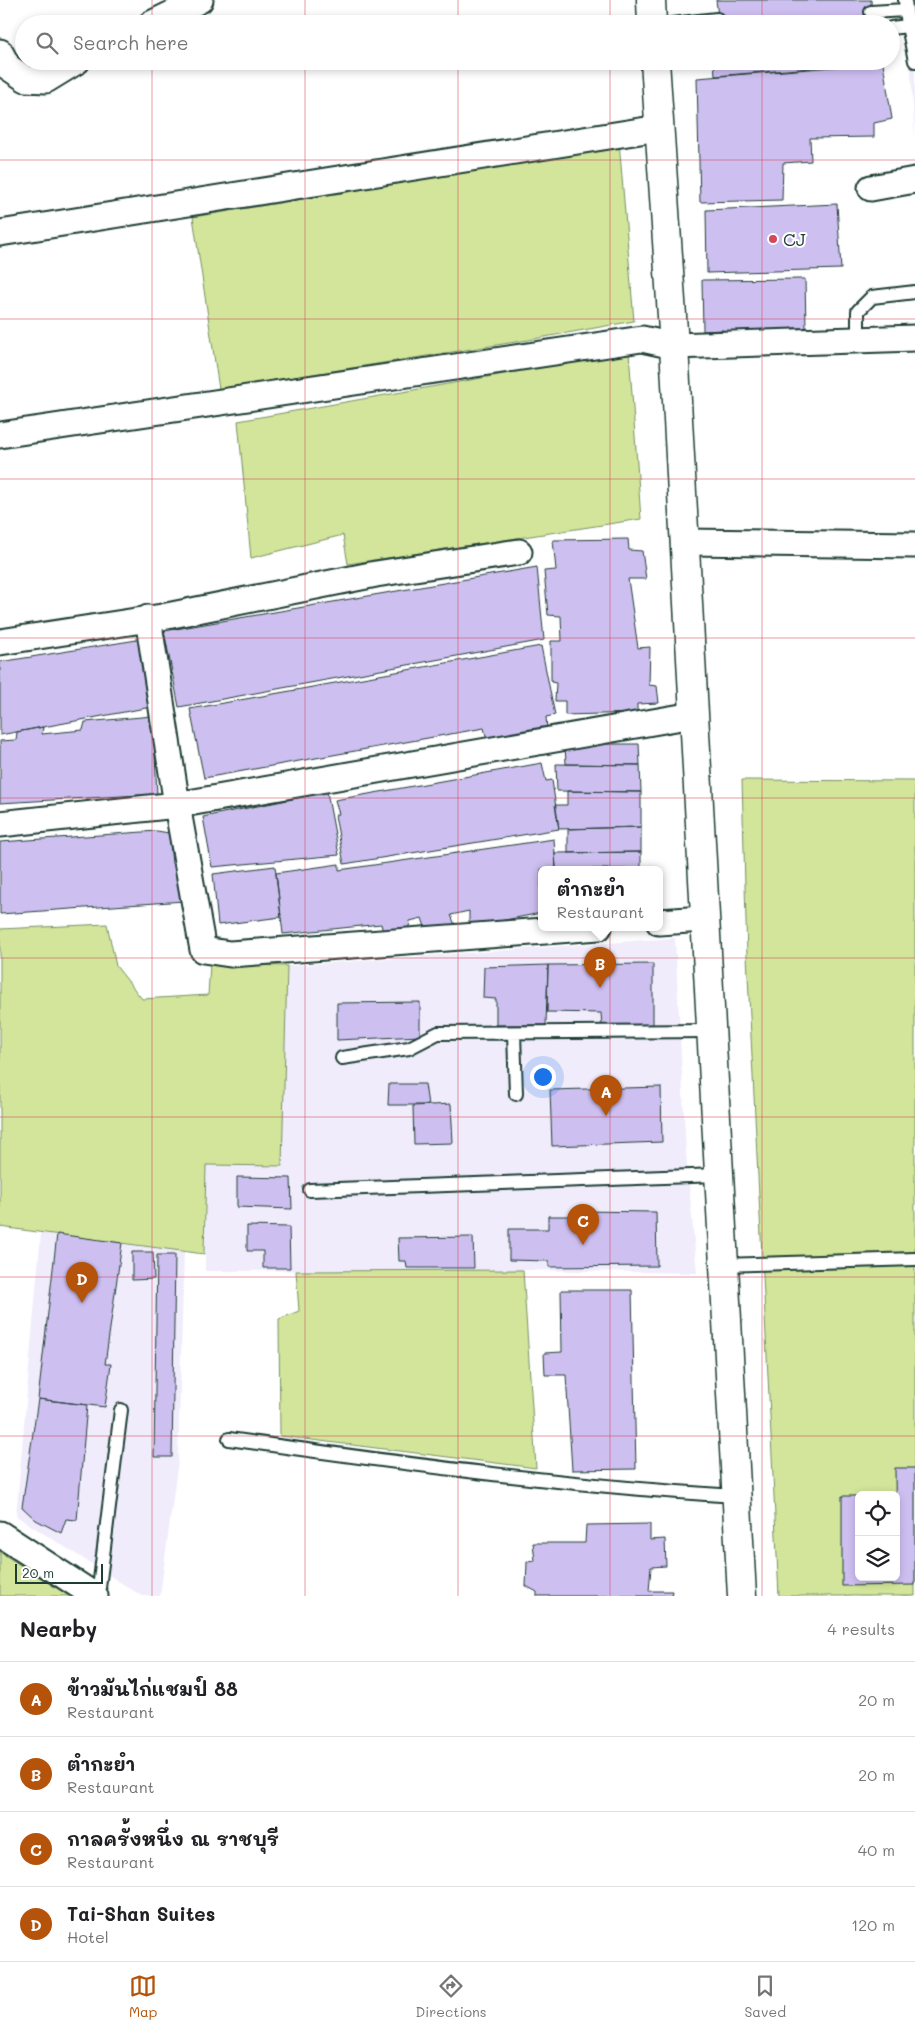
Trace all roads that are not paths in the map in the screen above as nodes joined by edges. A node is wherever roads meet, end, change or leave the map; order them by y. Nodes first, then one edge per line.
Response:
1 (200, 0) edge
2 (651, 0) edge
3 (905, 5) edge
4 (871, 12) dead end
5 (169, 15) edge
6 (652, 15) edge
7 (908, 26) junction
8 (900, 27) edge
9 (0, 52) edge
10 (915, 61) edge
11 (62, 70) edge
12 (656, 70) edge
13 (659, 128) junction
14 (915, 180) edge
15 (871, 188) dead end
16 (0, 234) edge
17 (915, 292) edge
18 (915, 338) edge
19 (858, 339) junction
20 (674, 346) junction
21 (0, 435) edge
22 (684, 542) junction
23 (915, 545) edge
24 (519, 552) dead end
25 (148, 618) junction
26 (0, 642) edge
27 (693, 715) junction
28 (177, 805) junction
29 (0, 824) edge
30 (704, 919) junction
31 (663, 922) edge
32 (544, 931) edge
33 (711, 1031) junction
34 (514, 1033) junction
35 (342, 1058) dead end
36 (516, 1094) dead end
37 (718, 1175) junction
38 (310, 1190) dead end
39 (915, 1259) edge
40 (724, 1265) junction
41 (121, 1410) dead end
42 (229, 1440) dead end
43 (736, 1496) junction
44 (0, 1534) edge
45 (96, 1596) edge
46 (742, 1596) edge

1 - 5 street
2 - 6 street
3 - 4 lane
3 - 7 lane
7 - 8 lane
7 - 10 lane
9 - 11 street
12 - 13 street
13 - 16 street
13 - 20 street
14 - 15 street
17 - 19 lane
18 - 19 street
19 - 20 street
20 - 21 street
20 - 22 street
22 - 23 street
22 - 27 street
24 - 25 street
25 - 26 street
25 - 28 street
27 - 28 street
27 - 30 street
28 - 29 street
28 - 32 street
30 - 31 street
30 - 33 street
33 - 34 lane
33 - 37 street
34 - 35 lane
34 - 36 lane
37 - 38 lane
37 - 40 street
39 - 40 lane
40 - 43 street
41 - 45 lane
42 - 43 lane
43 - 46 street
44 - 45 street

